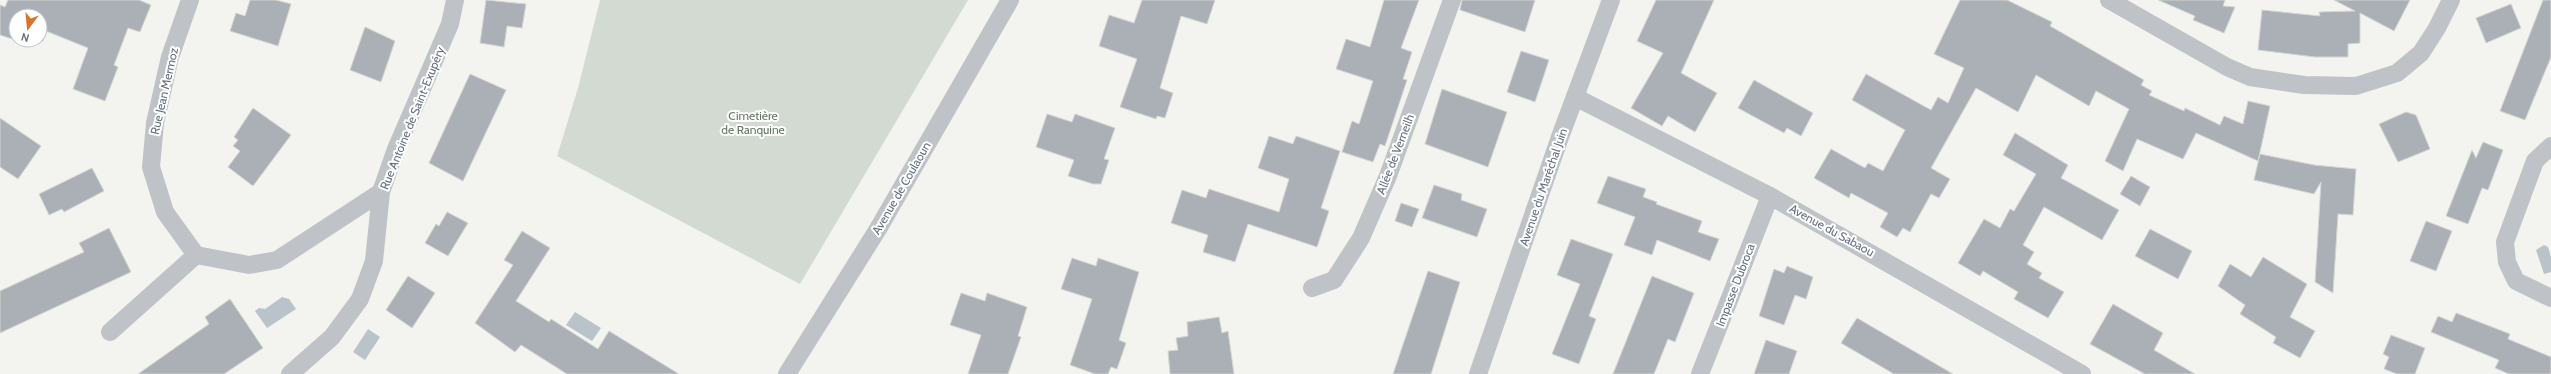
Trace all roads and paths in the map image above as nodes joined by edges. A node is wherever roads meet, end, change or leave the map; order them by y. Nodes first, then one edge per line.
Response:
1 (190, 0) edge
2 (455, 0) edge
3 (1010, 0) edge
4 (1452, 0) edge
5 (1611, 0) edge
6 (2109, 0) edge
7 (2451, 0) edge
8 (1575, 97) junction
9 (2551, 146) edge
10 (381, 192) junction
11 (1770, 196) junction
12 (196, 255) junction
13 (1312, 288) dead end
14 (2551, 298) edge
15 (110, 332) dead end
16 (290, 374) edge
17 (787, 374) edge
18 (1478, 374) edge
19 (1700, 374) edge
20 (2082, 374) edge

1 - 12 street, Rue Jean Mermoz
2 - 10 street, Rue Antoine de Saint-Exupéry
3 - 17 street, Avenue de Coulaoun
4 - 13 street, Allée de Verneilh
5 - 8 street, Avenue du Maréchal Juin
6 - 7 street
8 - 11 street, Avenue du Sabaou
8 - 18 street, Avenue du Maréchal Juin
9 - 14 street
10 - 12 street
10 - 16 street, Rue Antoine de Saint-Exupéry
11 - 19 street, Impasse Dubroca
11 - 20 street, Avenue du Sabaou
12 - 15 street

